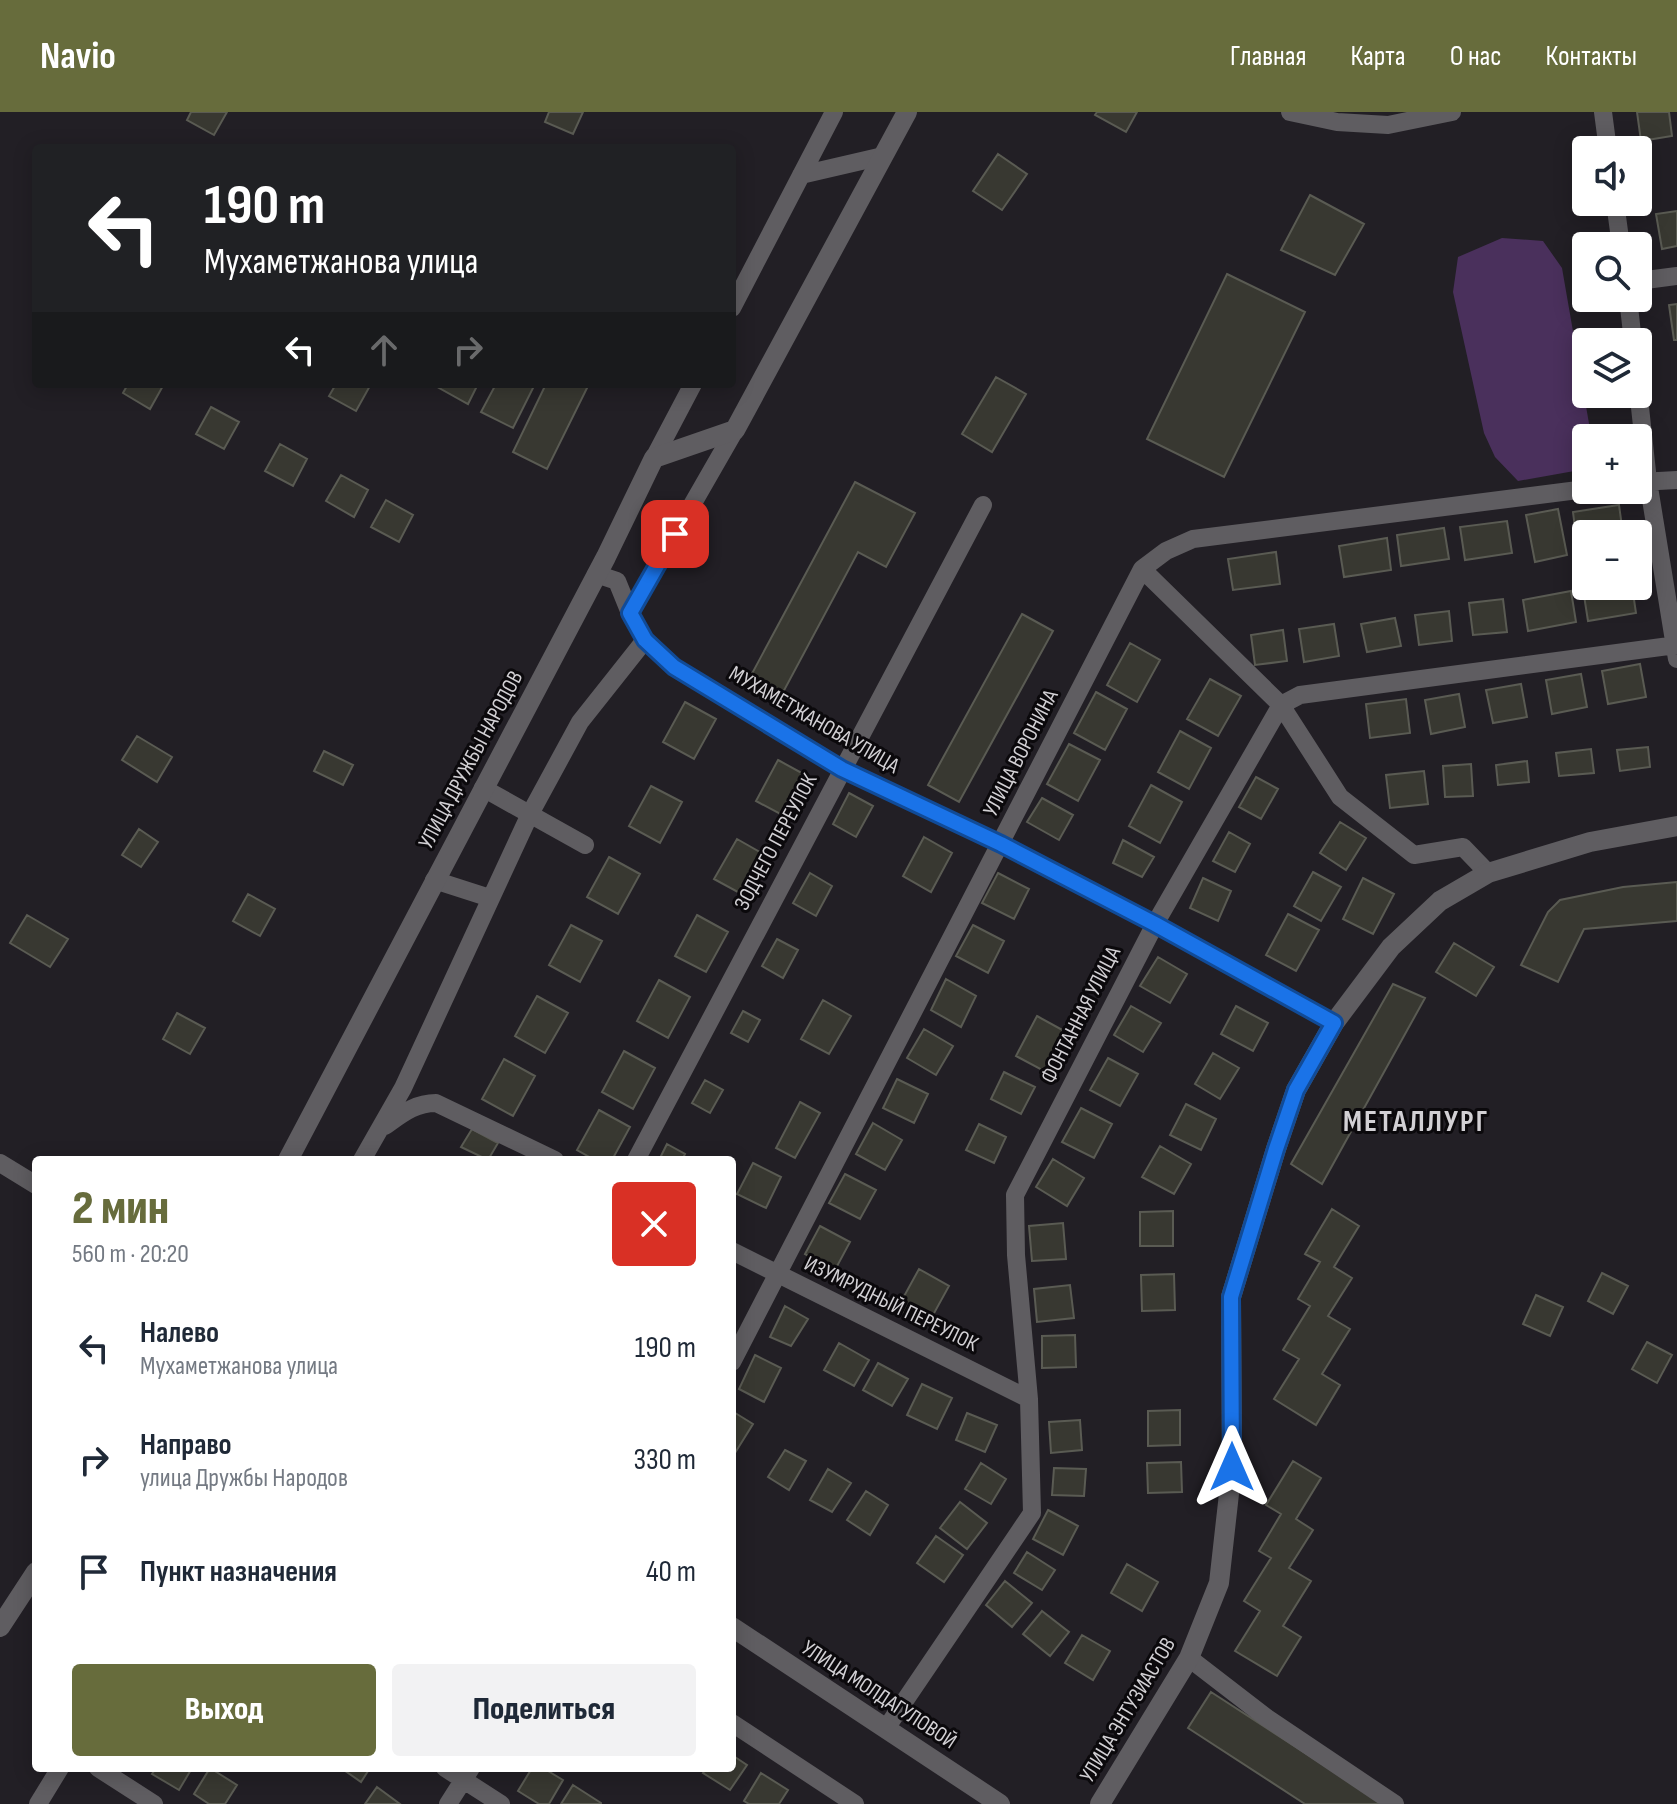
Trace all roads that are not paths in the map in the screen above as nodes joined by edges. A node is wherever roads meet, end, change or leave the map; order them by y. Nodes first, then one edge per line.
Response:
1 (834, 112) edge
2 (907, 112) edge
3 (1290, 112) edge
4 (1452, 112) edge
5 (1603, 112) edge
6 (1606, 136) edge
7 (883, 156) junction
8 (801, 175) junction
9 (1677, 276) edge
10 (1652, 279) edge
11 (736, 300) edge
12 (691, 388) edge
13 (735, 430) junction
14 (654, 458) junction
15 (1677, 480) edge
16 (1652, 481) edge
17 (1572, 491) edge
18 (1647, 504) edge
19 (983, 505) dead end
20 (1142, 569) junction
21 (596, 574) junction
22 (630, 613) junction
23 (645, 640) junction
24 (1676, 650) edge
25 (1281, 705) junction
26 (842, 769) junction
27 (483, 788) junction
28 (530, 814) junction
29 (1677, 826) edge
30 (1001, 844) junction
31 (585, 845) dead end
32 (1488, 873) junction
33 (434, 880) junction
34 (490, 898) junction
35 (1155, 924) junction
36 (1334, 1023) junction
37 (382, 1127) junction
38 (290, 1156) edge
39 (364, 1156) edge
40 (547, 1156) edge
41 (638, 1156) edge
42 (0, 1163) edge
43 (32, 1183) edge
44 (736, 1253) edge
45 (777, 1275) junction
46 (736, 1354) edge
47 (1029, 1399) junction
48 (32, 1578) edge
49 (0, 1627) edge
50 (736, 1630) edge
51 (1189, 1658) junction
52 (736, 1726) edge
53 (887, 1727) junction
54 (58, 1772) edge
55 (104, 1772) edge
56 (468, 1774) edge
57 (38, 1804) edge
58 (154, 1804) edge
59 (448, 1804) edge
60 (501, 1804) edge
61 (854, 1804) edge
62 (1000, 1804) edge
63 (1100, 1804) edge
64 (1395, 1804) edge

1 - 8 street
2 - 7 street
3 - 4 street
5 - 6 street
7 - 8 street
7 - 13 street
8 - 11 street
9 - 10 street
12 - 14 street
13 - 14 street
13 - 22 street
14 - 21 street, УЛИЦА ДРУЖБЫ НАРОДОВ
15 - 16 street
17 - 20 street, УЛИЦА ВОРОНИНА
18 - 24 street
19 - 26 street, ЗОДЧЕГО ПЕРЕУЛОК
20 - 25 street
20 - 30 street, УЛИЦА ВОРОНИНА
21 - 22 street, МУХАМЕТЖАНОВА УЛИЦА
21 - 27 street, УЛИЦА ДРУЖБЫ НАРОДОВ
22 - 23 street, МУХАМЕТЖАНОВА УЛИЦА
23 - 26 street, МУХАМЕТЖАНОВА УЛИЦА
23 - 28 street
24 - 25 street
25 - 32 street
25 - 35 street, ФОНТАННАЯ УЛИЦА
26 - 30 street, МУХАМЕТЖАНОВА УЛИЦА
26 - 41 street, ЗОДЧЕГО ПЕРЕУЛОК
27 - 28 street
27 - 33 street, УЛИЦА ДРУЖБЫ НАРОДОВ
28 - 31 street
28 - 34 street
29 - 32 street, УЛИЦА ЭНТУЗИАСТОВ
30 - 35 street, МУХАМЕТЖАНОВА УЛИЦА
30 - 45 street, УЛИЦА ВОРОНИНА
32 - 36 street, УЛИЦА ЭНТУЗИАСТОВ
33 - 34 street
33 - 38 street, УЛИЦА ДРУЖБЫ НАРОДОВ
34 - 37 street
35 - 36 street, МУХАМЕТЖАНОВА УЛИЦА
35 - 47 street, ФОНТАННАЯ УЛИЦА
36 - 51 street, УЛИЦА ЭНТУЗИАСТОВ
37 - 39 street
37 - 40 street
42 - 43 street
44 - 45 street, ИЗУМРУДНЫЙ ПЕРЕУЛОК
45 - 46 street, УЛИЦА ВОРОНИНА
45 - 47 street, ИЗУМРУДНЫЙ ПЕРЕУЛОК
47 - 53 street, ФОНТАННАЯ УЛИЦА
48 - 49 street
50 - 53 street, УЛИЦА МОЛДАГУЛОВОЙ
51 - 63 street, УЛИЦА ЭНТУЗИАСТОВ
51 - 64 street
52 - 61 street
53 - 62 street, УЛИЦА МОЛДАГУЛОВОЙ
54 - 57 street
55 - 58 street
56 - 59 street
56 - 60 street

